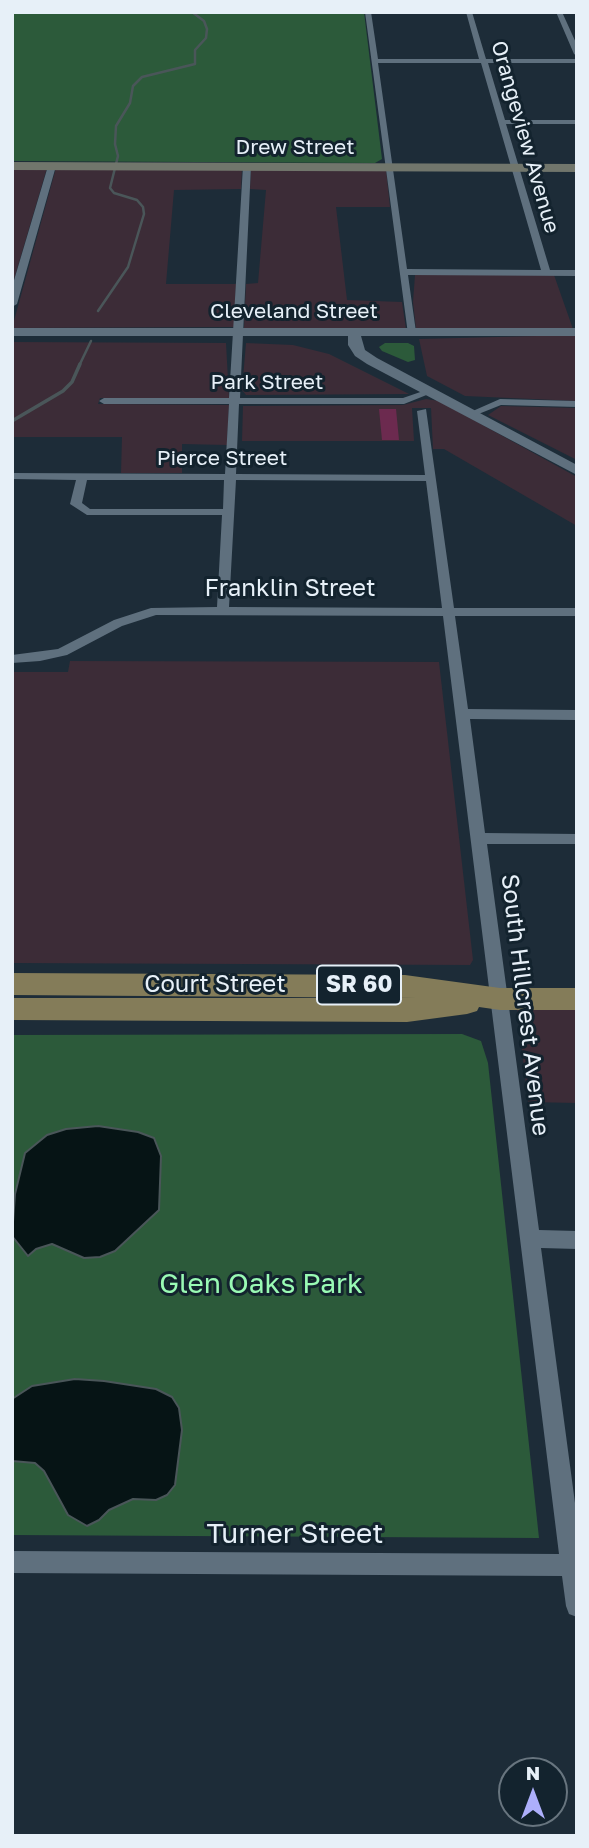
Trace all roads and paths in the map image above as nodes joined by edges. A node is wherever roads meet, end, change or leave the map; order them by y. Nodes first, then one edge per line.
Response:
1 (368, 12) edge
2 (469, 12) edge
3 (559, 12) edge
4 (577, 54) edge
5 (375, 61) junction
6 (484, 61) junction
7 (577, 61) edge
8 (502, 122) junction
9 (577, 122) edge
10 (12, 166) edge
11 (52, 166) junction
12 (247, 166) junction
13 (390, 167) junction
14 (516, 168) junction
15 (577, 168) edge
16 (404, 272) junction
17 (546, 272) junction
18 (577, 273) edge
19 (12, 304) edge
20 (12, 332) edge
21 (238, 332) junction
22 (354, 332) junction
23 (411, 332) junction
24 (577, 332) edge
25 (429, 392) junction
26 (104, 401) dead end
27 (234, 401) junction
28 (577, 404) edge
29 (422, 411) dead end
30 (471, 414) junction
31 (577, 471) edge
32 (12, 476) edge
33 (82, 477) junction
34 (232, 477) junction
35 (431, 478) junction
36 (230, 512) junction
37 (223, 610) junction
38 (450, 611) junction
39 (577, 612) edge
40 (12, 659) edge
41 (463, 714) junction
42 (577, 715) edge
43 (478, 838) junction
44 (577, 839) edge
45 (12, 984) edge
46 (216, 997) junction
47 (500, 999) junction
48 (577, 999) edge
49 (12, 1009) edge
50 (529, 1239) junction
51 (577, 1240) edge
52 (12, 1562) edge
53 (574, 1565) edge
54 (577, 1606) edge

1 - 5 street
2 - 6 street, Orangeview Avenue
3 - 4 street
5 - 6 street
5 - 13 street
6 - 7 street
6 - 8 street, Orangeview Avenue
8 - 9 street
8 - 14 street, Orangeview Avenue
10 - 11 main road, Drew Street
11 - 12 main road, Drew Street
11 - 19 street
12 - 13 main road, Drew Street
12 - 21 street
13 - 14 main road, Drew Street
13 - 16 street
14 - 15 main road, Drew Street
14 - 17 street, Orangeview Avenue
16 - 17 street
16 - 23 street
17 - 18 street
20 - 21 street, Cleveland Street
21 - 22 street, Cleveland Street
21 - 27 street
22 - 23 street, Cleveland Street
22 - 25 street
23 - 24 street, Cleveland Street
25 - 27 street, Park Street
25 - 30 street
26 - 27 street, Park Street
27 - 34 street
28 - 30 street
29 - 35 street, South Hillcrest Avenue
30 - 31 street
32 - 33 street, Pierce Street
33 - 34 street, Pierce Street
33 - 36 street
34 - 35 street, Pierce Street
34 - 36 street
35 - 38 street, South Hillcrest Avenue
36 - 37 street
37 - 38 street, Franklin Street
37 - 40 street, Franklin Street
38 - 39 street, Franklin Street
38 - 41 street, South Hillcrest Avenue
41 - 42 street
41 - 43 street, South Hillcrest Avenue
43 - 44 street
43 - 47 street, South Hillcrest Avenue
45 - 46 main road, Court Street / SR 60
46 - 47 main road, Court Street / SR 60
46 - 49 main road, Court Street / SR 60
47 - 48 main road, Court Street / SR 60
47 - 50 street, South Hillcrest Avenue
50 - 51 street
50 - 53 street, South Hillcrest Avenue
52 - 53 street, Turner Street
53 - 54 street, South Hillcrest Avenue

